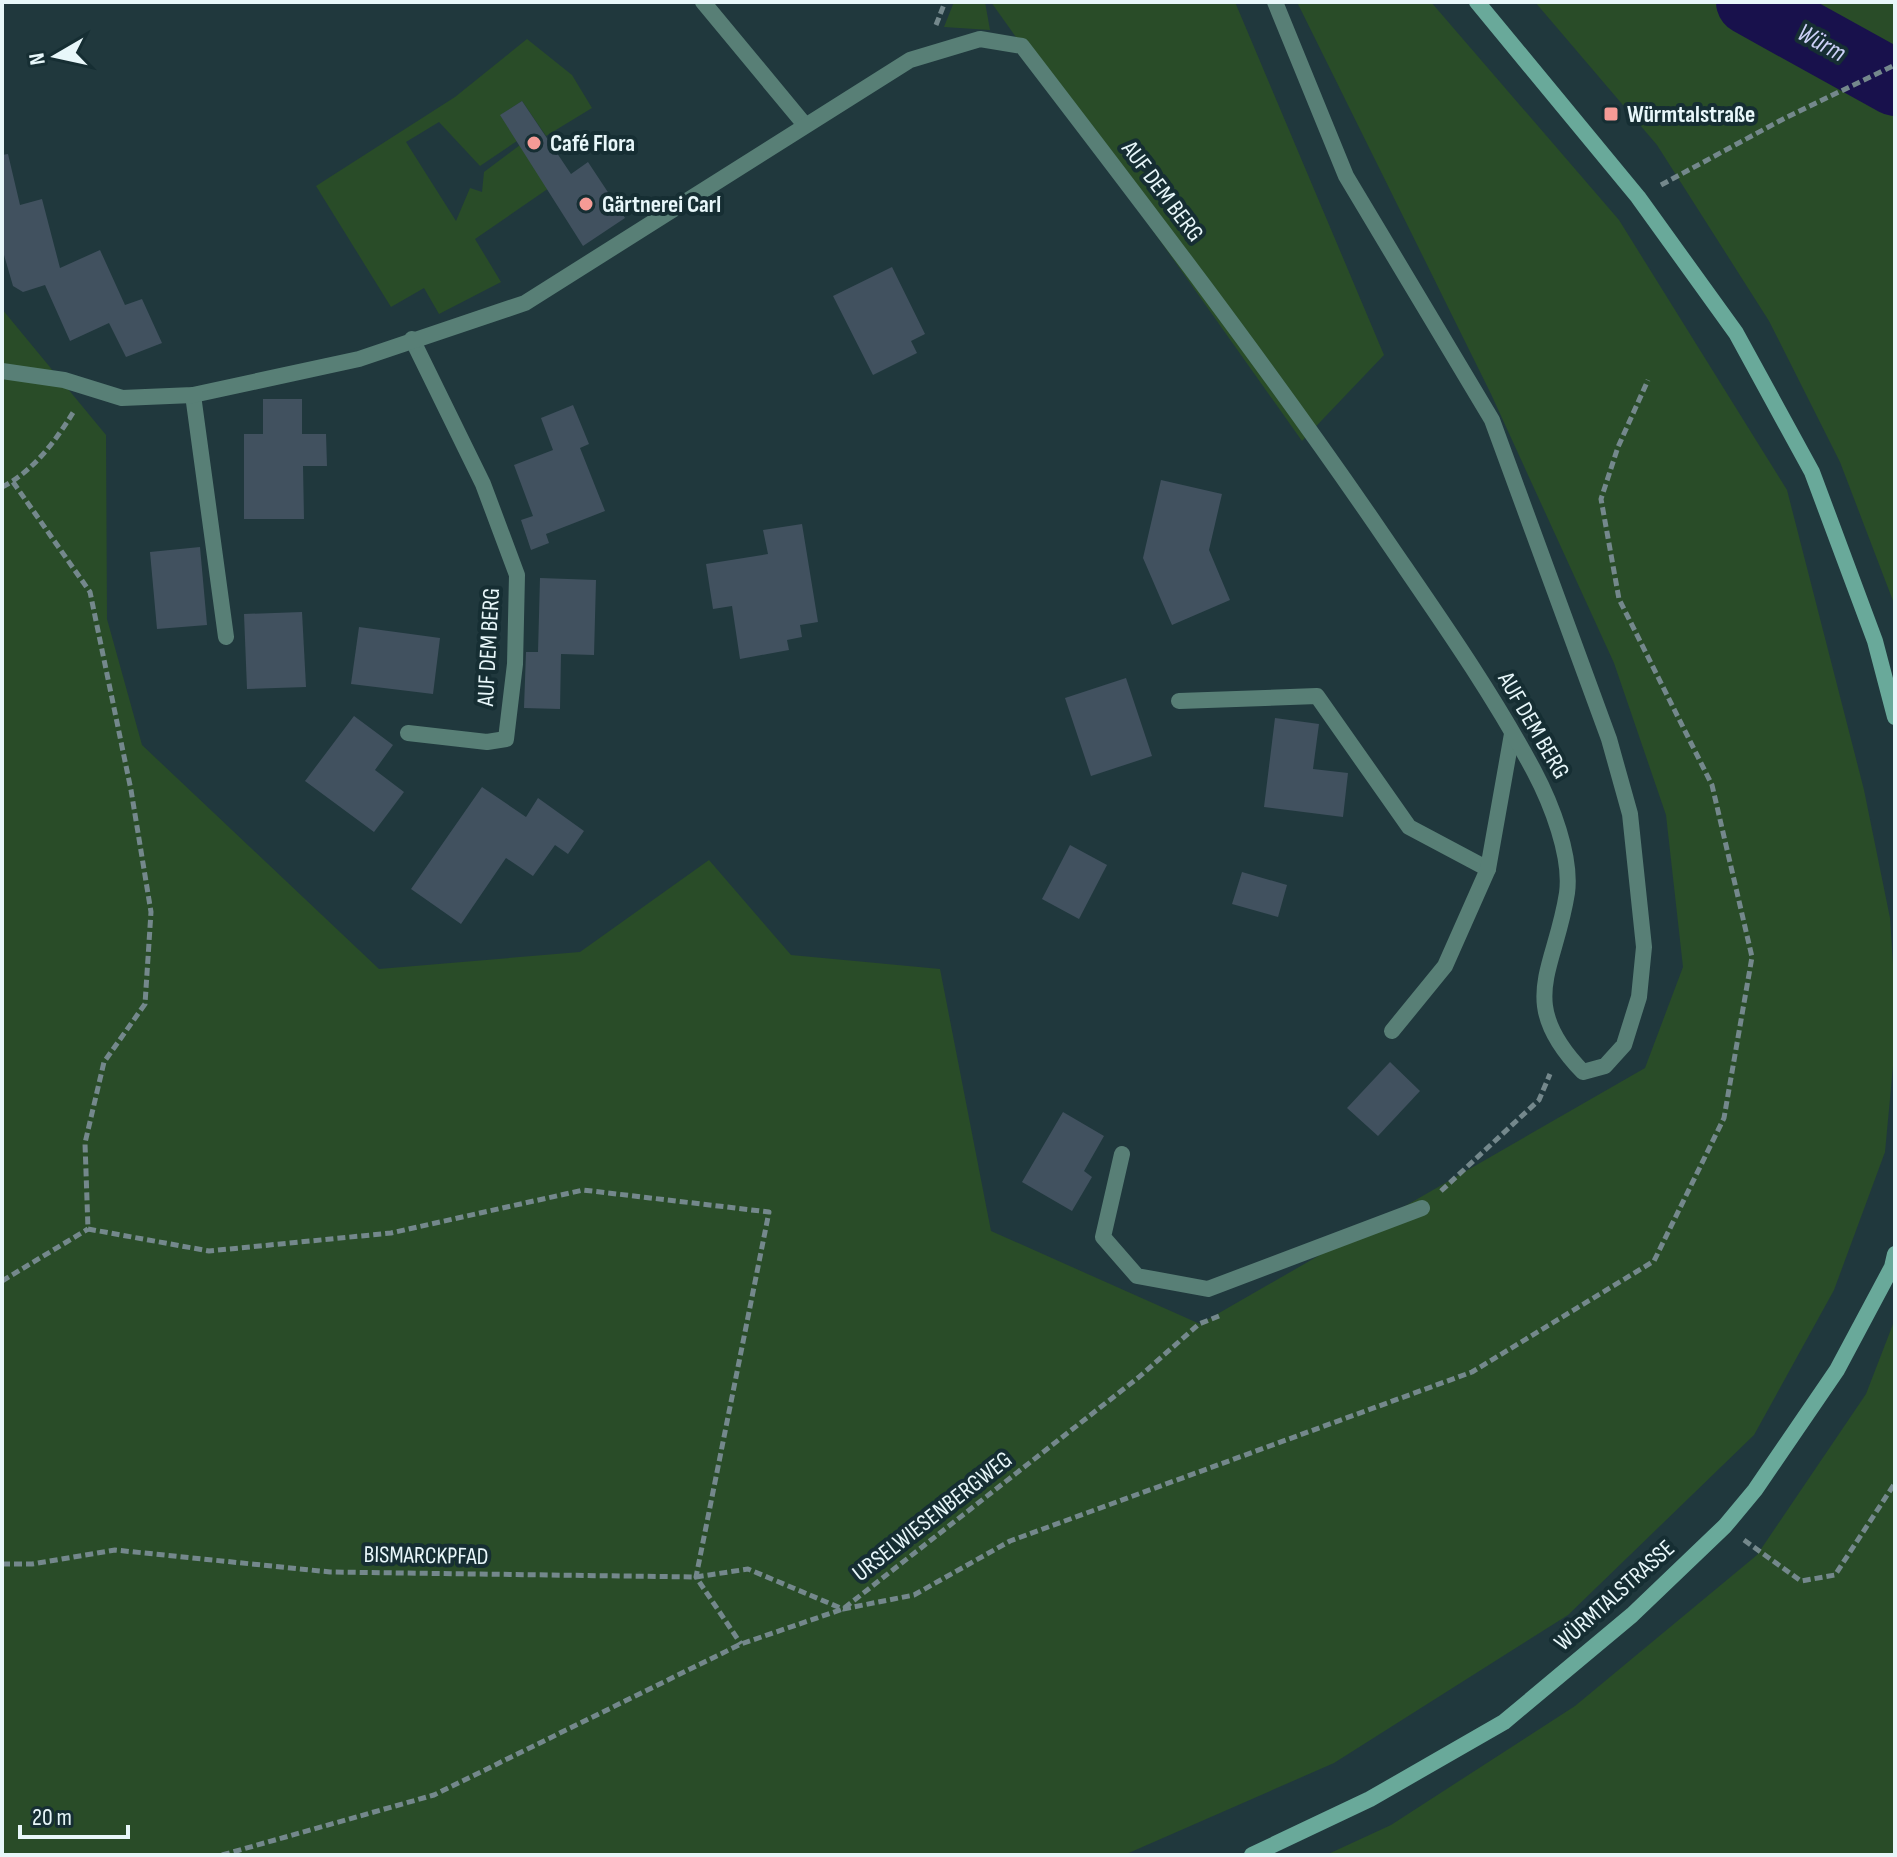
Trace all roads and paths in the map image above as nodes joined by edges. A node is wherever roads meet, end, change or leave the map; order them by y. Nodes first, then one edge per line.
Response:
1 (703, 2) edge
2 (1275, 2) edge
3 (1477, 2) edge
4 (1895, 65) edge
5 (805, 125) junction
6 (1638, 197) junction
7 (412, 339) junction
8 (2, 371) edge
9 (1648, 380) dead end
10 (88, 389) junction
11 (193, 395) junction
12 (13, 482) junction
13 (2, 487) edge
14 (226, 637) dead end
15 (1179, 701) dead end
16 (1895, 717) edge
17 (408, 733) dead end
18 (1512, 734) junction
19 (1488, 869) junction
20 (1392, 1031) dead end
21 (1562, 1049) junction
22 (1122, 1154) dead end
23 (1422, 1208) joint
24 (88, 1229) junction
25 (1895, 1254) edge
26 (2, 1281) edge
27 (1228, 1312) dead end
28 (1895, 1483) edge
29 (1725, 1526) junction
30 (2, 1564) edge
31 (696, 1577) junction
32 (843, 1609) junction
33 (741, 1644) junction
34 (222, 1855) edge
35 (1252, 1855) edge

1 - 5 street
2 - 21 street
3 - 6 main road
4 - 6 path
5 - 7 street, AUF DEM BERG
5 - 18 street, AUF DEM BERG
6 - 16 main road
7 - 11 street, AUF DEM BERG
7 - 17 street, AUF DEM BERG
8 - 10 street, AUF DEM BERG
9 - 32 path
10 - 11 street, AUF DEM BERG
10 - 12 path
11 - 14 street
12 - 13 path
12 - 24 path
15 - 19 street
18 - 19 street
18 - 21 street, AUF DEM BERG
19 - 20 street
21 - 23 path
22 - 23 street
24 - 26 path
24 - 31 path
25 - 29 main road, WÜRMTALSTRASSE
27 - 32 path, URSELWIESENBERGWEG
28 - 29 path
29 - 35 main road, WÜRMTALSTRASSE
30 - 31 path, BISMARCKPFAD
31 - 32 path, BISMARCKPFAD
31 - 33 path
32 - 33 path, URSELWIESENBERGWEG
33 - 34 path, URSELWIESENBERGWEG

